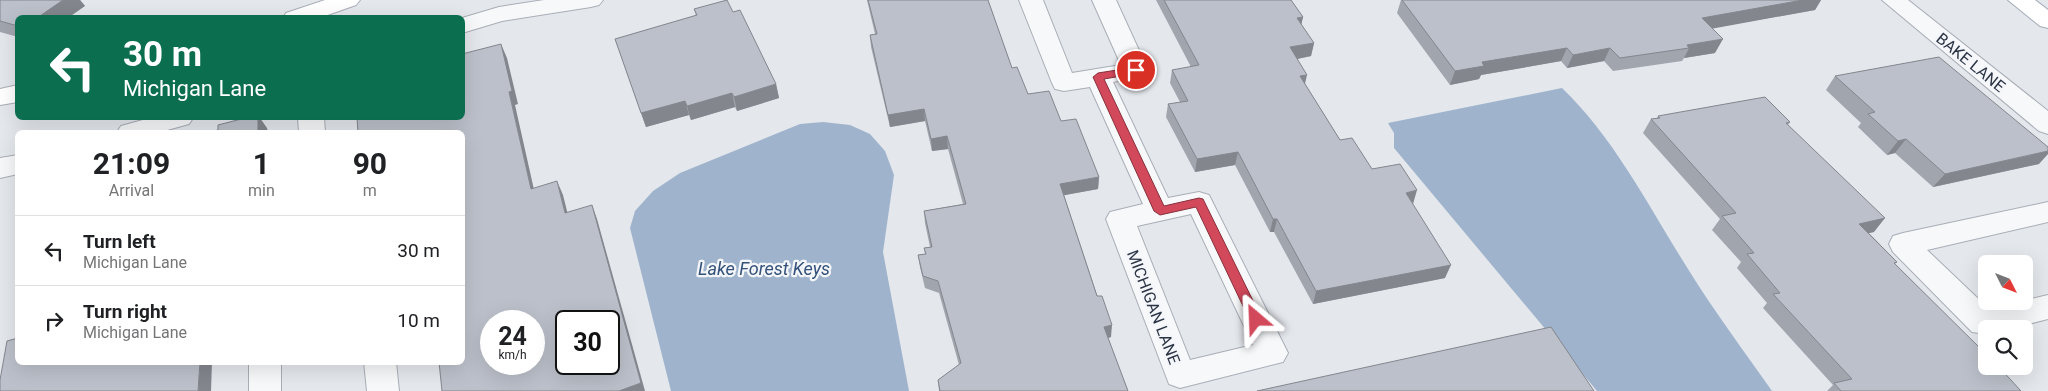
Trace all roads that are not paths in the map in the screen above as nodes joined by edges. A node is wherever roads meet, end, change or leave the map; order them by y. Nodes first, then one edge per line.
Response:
1 (348, 0) edge
2 (591, 0) edge
3 (1031, 0) edge
4 (1104, 0) edge
5 (1894, 0) edge
6 (2020, 0) edge
7 (320, 5) edge
8 (300, 15) edge
9 (2048, 21) edge
10 (465, 25) edge
11 (1098, 77) junction
12 (15, 94) edge
13 (0, 97) edge
14 (173, 120) edge
15 (2048, 125) edge
16 (137, 130) edge
17 (15, 165) edge
18 (0, 168) edge
19 (1160, 211) junction
20 (2048, 212) edge
21 (2048, 307) edge
22 (265, 365) edge
23 (380, 365) edge
24 (265, 391) edge
25 (383, 391) edge

1 - 7 main road
2 - 10 street
3 - 11 street
4 - 11 street
5 - 15 street, BAKE LANE
6 - 9 main road
7 - 8 main road
11 - 19 street
12 - 13 main road
14 - 16 street
17 - 18 street
19 - 19 street, MICHIGAN LANE
20 - 21 street
22 - 24 street
23 - 25 street

